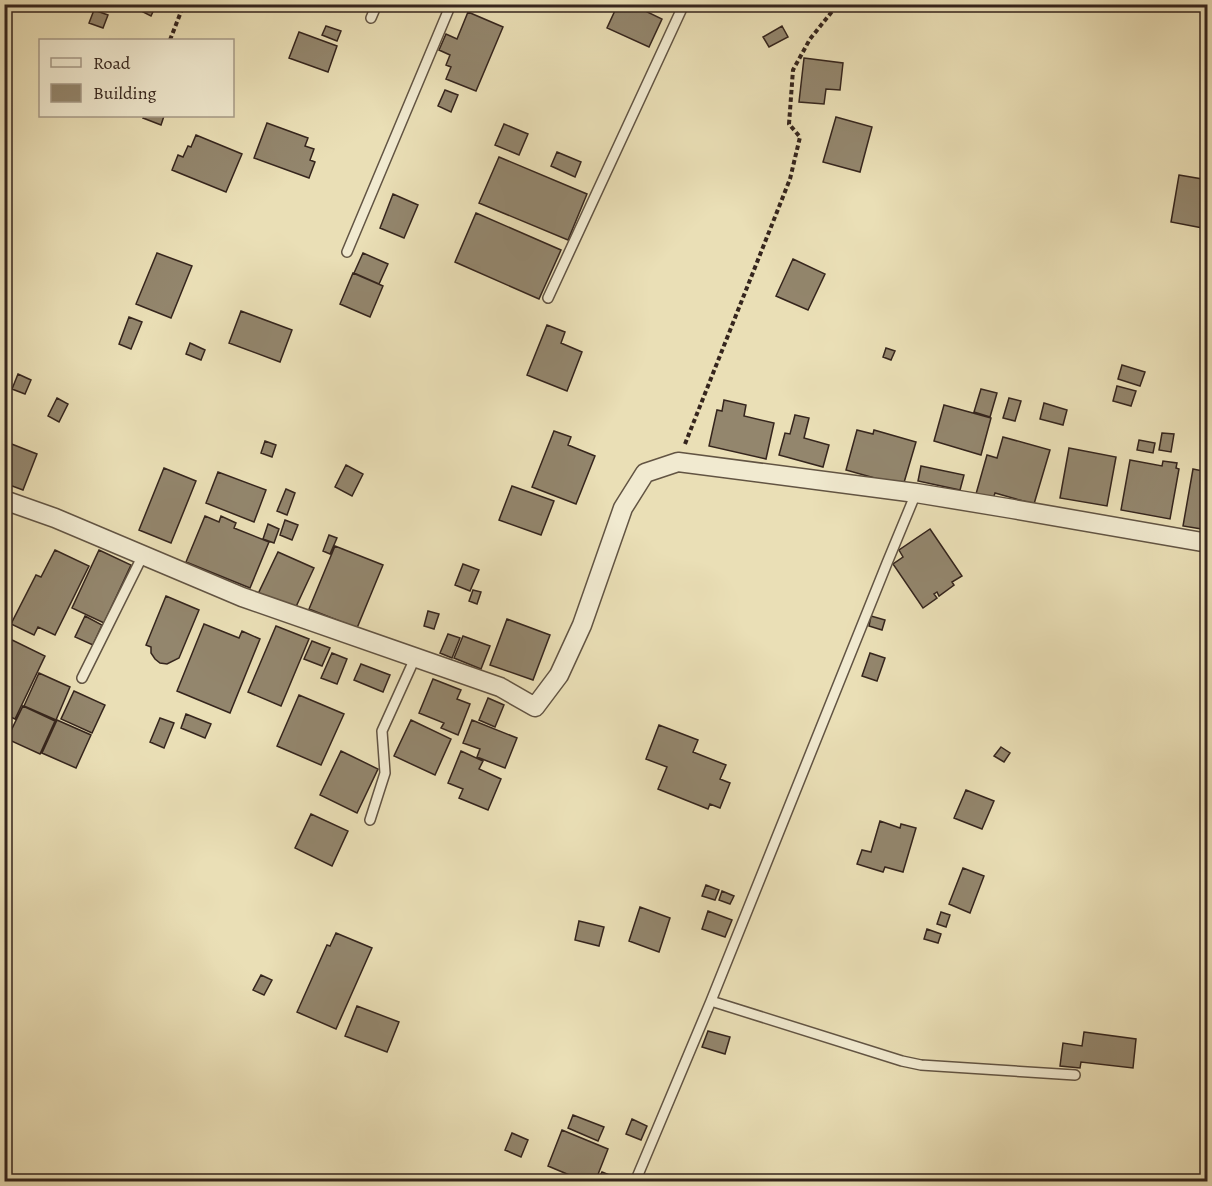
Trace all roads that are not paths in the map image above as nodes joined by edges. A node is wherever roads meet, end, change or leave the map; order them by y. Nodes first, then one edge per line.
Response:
1 (377, 4) edge
2 (451, 4) edge
3 (684, 4) edge
4 (371, 18) dead end
5 (347, 252) dead end
6 (548, 298) dead end
7 (916, 493) junction
8 (4, 500) edge
9 (1208, 543) edge
10 (142, 555) junction
11 (415, 658) junction
12 (82, 678) dead end
13 (370, 820) dead end
14 (711, 1001) junction
15 (1076, 1075) dead end
16 (635, 1182) edge

1 - 4 lane
2 - 5 lane
3 - 6 lane
7 - 9 street
7 - 11 street
7 - 14 lane
8 - 10 street
10 - 11 street
10 - 12 lane
11 - 13 lane
14 - 15 lane
14 - 16 lane

